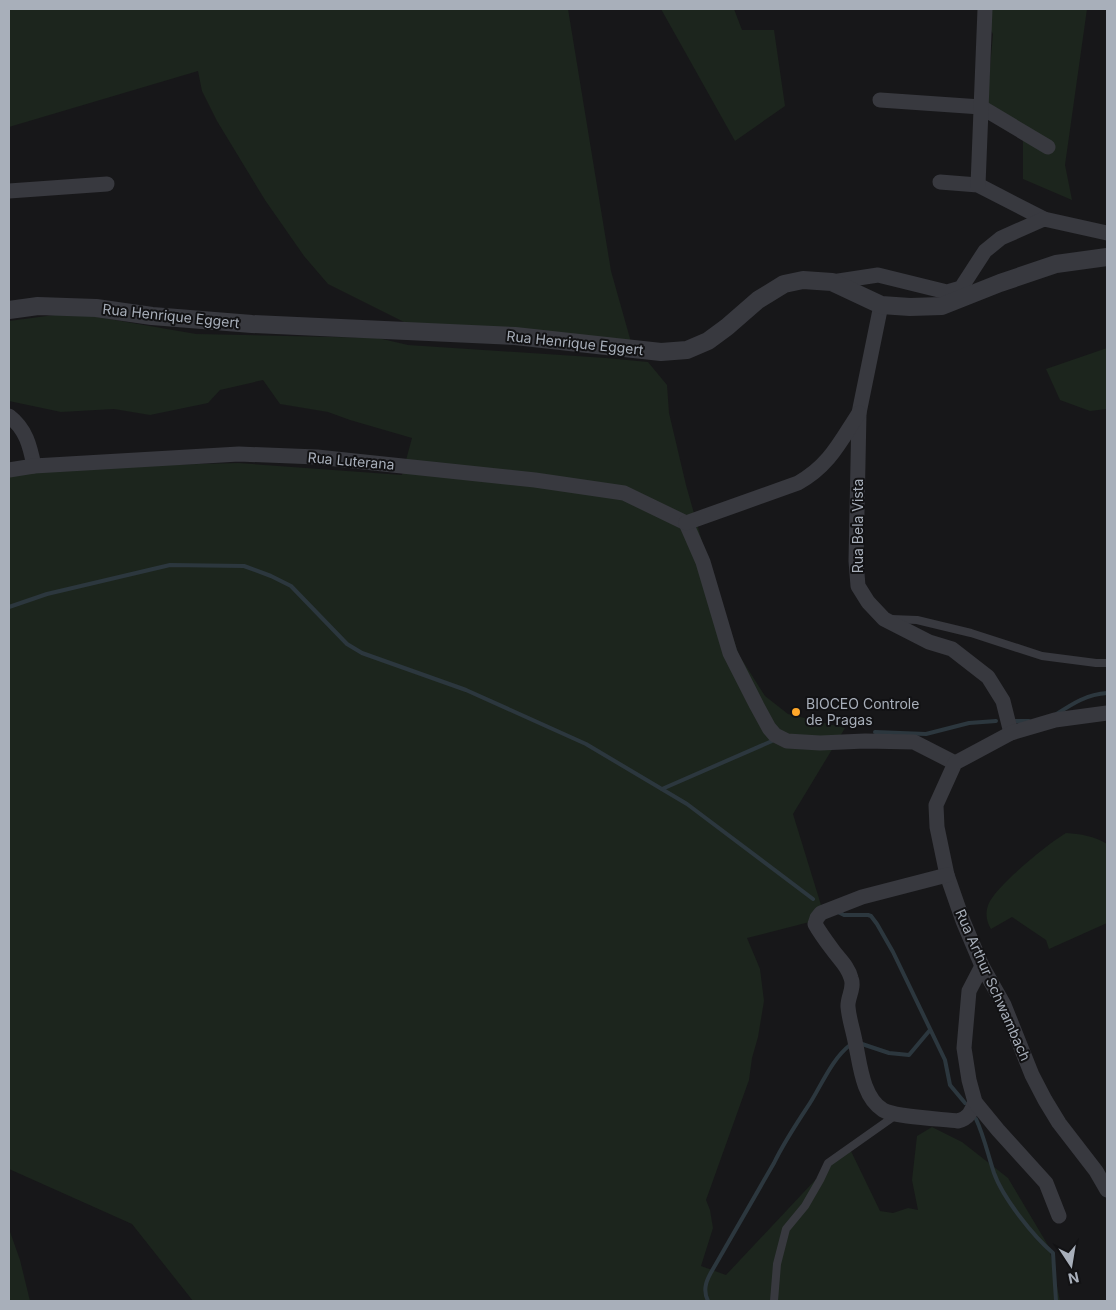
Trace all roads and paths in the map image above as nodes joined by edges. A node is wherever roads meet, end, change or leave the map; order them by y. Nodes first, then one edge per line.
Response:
1 (985, 9) edge
2 (880, 100) dead end
3 (981, 107) junction
4 (1048, 147) dead end
5 (940, 182) dead end
6 (107, 184) dead end
7 (978, 185) junction
8 (9, 190) edge
9 (1044, 219) junction
10 (1107, 233) edge
11 (1107, 257) edge
12 (832, 282) junction
13 (881, 305) junction
14 (9, 310) edge
15 (859, 413) junction
16 (9, 416) edge
17 (34, 466) junction
18 (9, 470) edge
19 (686, 523) junction
20 (884, 619) junction
21 (1107, 663) edge
22 (1107, 713) edge
23 (1011, 733) junction
24 (955, 762) junction
25 (947, 875) junction
26 (982, 966) junction
27 (975, 1102) junction
28 (898, 1114) junction
29 (1107, 1190) edge
30 (1059, 1216) dead end
31 (774, 1301) edge

1 - 3 street
2 - 3 street
3 - 4 street
3 - 7 street
5 - 7 street
6 - 8 street
7 - 9 street
9 - 10 street
9 - 12 street
11 - 13 street, Rua Henrique Eggert
12 - 13 street, Rua Henrique Eggert
12 - 14 street, Rua Henrique Eggert
13 - 15 street, Rua Bela Vista
15 - 19 street
15 - 20 street, Rua Bela Vista
16 - 17 street
17 - 18 street, Rua Luterana
17 - 19 street, Rua Luterana
19 - 24 street
20 - 21 lane
20 - 23 street, Rua Bela Vista
22 - 23 street
23 - 24 street
24 - 25 street, Rua Arthur Schwambach
25 - 26 street, Rua Arthur Schwambach
25 - 28 street
26 - 27 street
26 - 29 street, Rua Arthur Schwambach
27 - 28 street
27 - 30 street
28 - 31 lane

